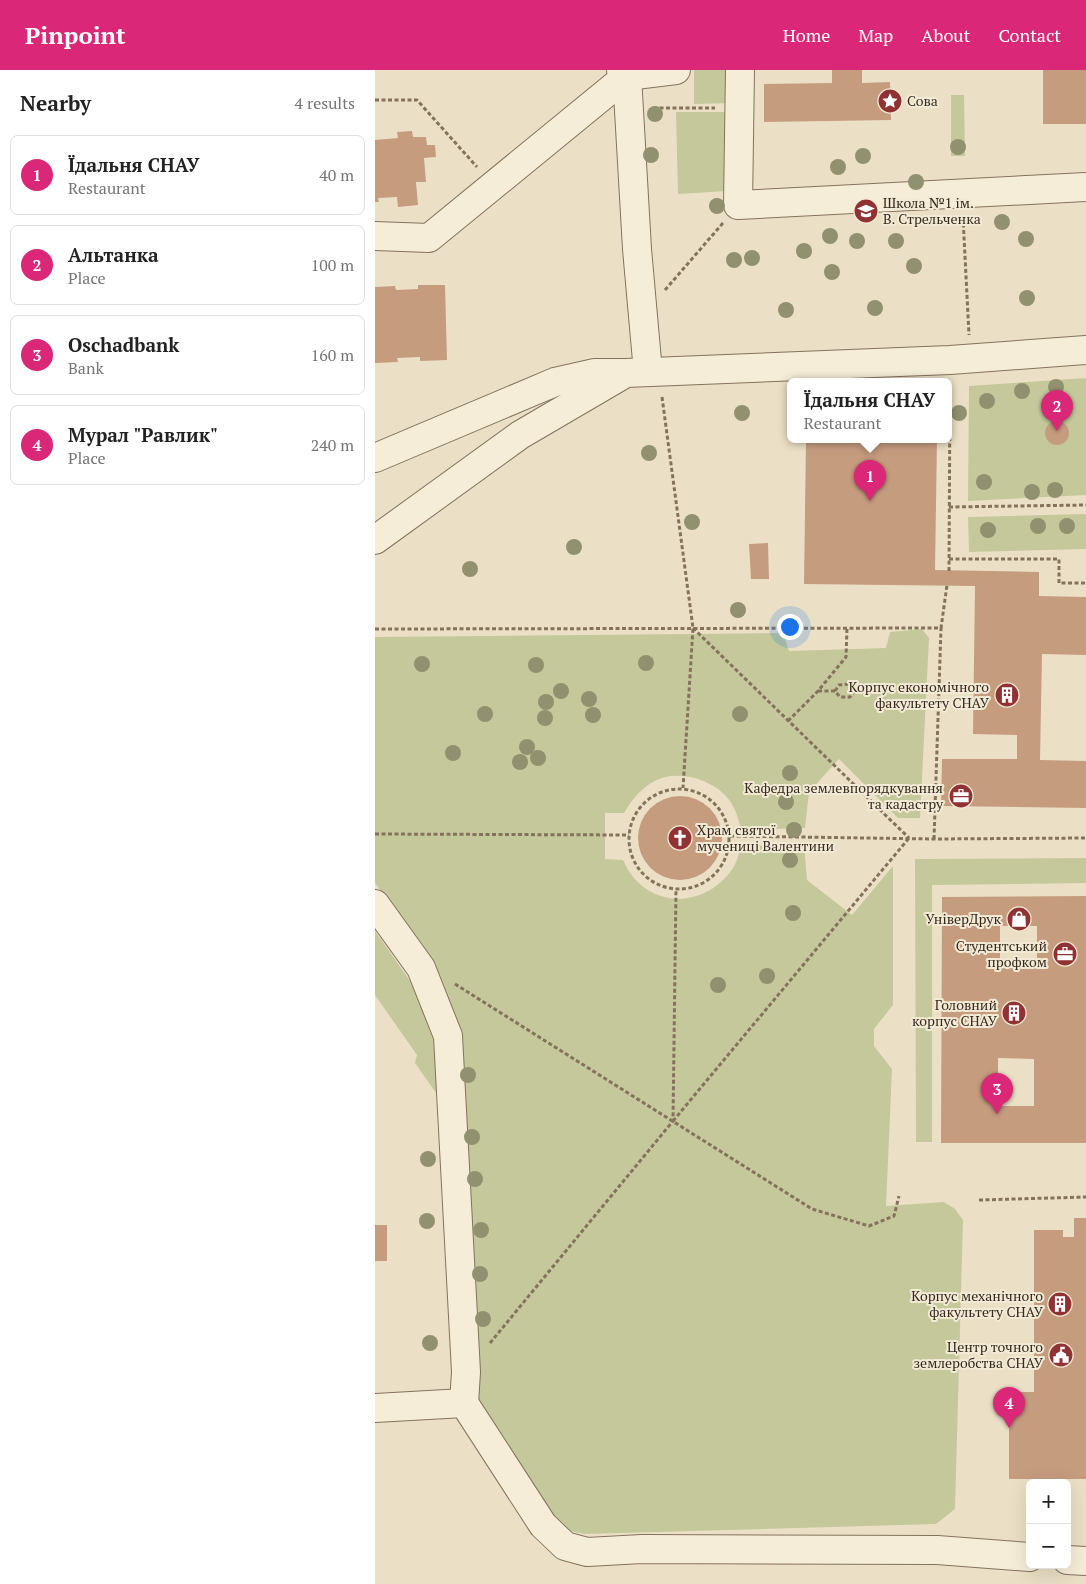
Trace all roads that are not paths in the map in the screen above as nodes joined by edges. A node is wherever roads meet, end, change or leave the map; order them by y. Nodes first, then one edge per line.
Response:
1 (676, 70) edge
2 (740, 70) edge
3 (624, 73) edge
4 (1086, 187) edge
5 (375, 236) edge
6 (1086, 350) edge
7 (637, 372) junction
8 (375, 458) edge
9 (375, 540) edge
10 (375, 904) edge
11 (465, 1403) junction
12 (375, 1408) edge
13 (1026, 1557) edge
14 (1071, 1560) edge
15 (1086, 1561) edge

1 - 3 lane
2 - 4 lane
3 - 5 lane
3 - 7 lane
6 - 7 lane
7 - 8 lane
7 - 9 lane
10 - 11 lane
11 - 12 lane
11 - 13 lane
14 - 15 lane

